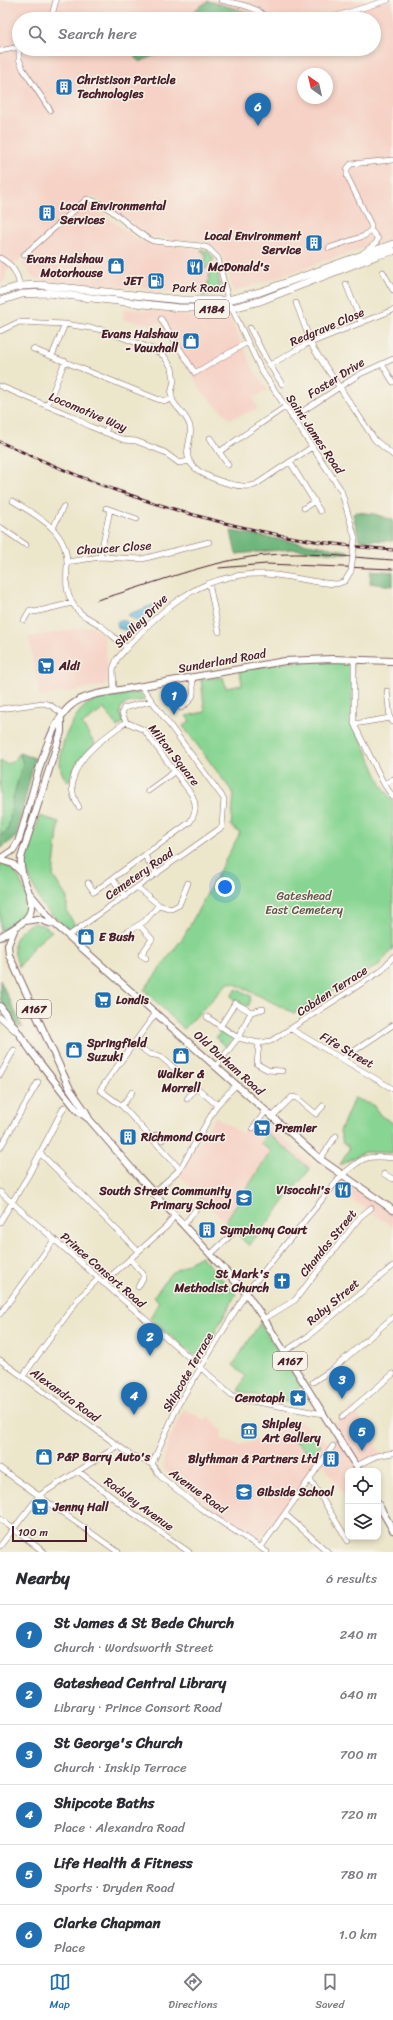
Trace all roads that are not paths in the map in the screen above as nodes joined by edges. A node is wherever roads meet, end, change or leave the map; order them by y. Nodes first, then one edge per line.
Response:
1 (56, 0) edge
2 (221, 0) edge
3 (388, 0) edge
4 (53, 12) edge
5 (260, 12) edge
6 (349, 12) edge
7 (12, 48) edge
8 (0, 51) edge
9 (19, 56) edge
10 (50, 110) dead end
11 (393, 160) edge
12 (371, 230) junction
13 (393, 244) edge
14 (329, 248) dead end
15 (393, 251) edge
16 (362, 254) junction
17 (24, 255) dead end
18 (0, 258) edge
19 (383, 272) dead end
20 (346, 284) dead end
21 (20, 286) junction
22 (275, 286) junction
23 (393, 290) edge
24 (0, 292) edge
25 (22, 294) junction
26 (278, 294) junction
27 (0, 300) edge
28 (228, 300) junction
29 (296, 303) dead end
30 (232, 308) junction
31 (393, 310) edge
32 (161, 319) dead end
33 (361, 322) junction
34 (65, 324) junction
35 (250, 328) dead end
36 (0, 331) edge
37 (248, 342) junction
38 (311, 342) junction
39 (33, 349) dead end
40 (52, 356) junction
41 (393, 359) edge
42 (65, 362) junction
43 (382, 364) junction
44 (270, 365) junction
45 (393, 382) edge
46 (282, 384) dead end
47 (0, 386) edge
48 (339, 387) junction
49 (172, 399) junction
50 (47, 406) junction
51 (285, 407) junction
52 (292, 418) junction
53 (109, 422) dead end
54 (105, 433) junction
55 (210, 438) dead end
56 (312, 447) junction
57 (219, 452) junction
58 (393, 455) edge
59 (189, 461) junction
60 (290, 462) junction
61 (228, 465) dead end
62 (13, 501) dead end
63 (315, 501) junction
64 (63, 507) dead end
65 (304, 508) dead end
66 (320, 511) dead end
67 (136, 519) dead end
68 (0, 527) edge
69 (53, 528) junction
70 (209, 542) dead end
71 (26, 545) dead end
72 (100, 557) junction
73 (67, 562) junction
74 (348, 578) joint
75 (210, 583) junction
76 (72, 603) junction
77 (24, 620) dead end
78 (218, 632) dead end
79 (127, 648) junction
80 (354, 660) junction
81 (393, 661) edge
82 (192, 677) junction
83 (141, 686) junction
84 (114, 691) junction
85 (387, 691) dead end
86 (151, 701) junction
87 (181, 708) dead end
88 (0, 709) edge
89 (62, 716) junction
90 (391, 720) edge
91 (126, 722) junction
92 (354, 724) junction
93 (174, 772) junction
94 (393, 779) edge
95 (384, 784) junction
96 (148, 791) dead end
97 (393, 797) edge
98 (79, 807) dead end
99 (145, 856) junction
100 (0, 859) edge
101 (22, 872) junction
102 (157, 874) junction
103 (113, 879) junction
104 (88, 883) dead end
105 (188, 883) dead end
106 (138, 888) junction
107 (31, 895) junction
108 (125, 897) junction
109 (159, 905) junction
110 (24, 921) junction
111 (56, 925) junction
112 (138, 925) junction
113 (15, 928) junction
114 (124, 934) dead end
115 (68, 936) junction
116 (0, 937) edge
117 (393, 957) edge
118 (146, 958) dead end
119 (0, 1006) edge
120 (263, 1009) dead end
121 (251, 1012) junction
122 (156, 1014) junction
123 (0, 1017) edge
124 (207, 1017) dead end
125 (393, 1025) edge
126 (220, 1027) junction
127 (291, 1029) junction
128 (19, 1035) junction
129 (238, 1038) junction
130 (135, 1042) junction
131 (259, 1043) junction
132 (14, 1050) dead end
133 (342, 1059) junction
134 (216, 1066) junction
135 (174, 1068) dead end
136 (282, 1071) dead end
137 (0, 1074) edge
138 (38, 1082) dead end
139 (236, 1085) junction
140 (393, 1089) edge
141 (132, 1092) dead end
142 (188, 1099) dead end
143 (217, 1105) junction
144 (122, 1106) junction
145 (323, 1106) dead end
146 (64, 1107) dead end
147 (266, 1111) junction
148 (272, 1117) junction
149 (89, 1119) junction
150 (253, 1128) dead end
151 (336, 1136) dead end
152 (152, 1139) junction
153 (162, 1140) dead end
154 (0, 1148) edge
155 (40, 1153) junction
156 (320, 1158) junction
157 (393, 1158) edge
158 (180, 1169) junction
159 (384, 1174) dead end
160 (342, 1175) junction
161 (393, 1179) edge
162 (0, 1192) edge
163 (154, 1194) junction
164 (202, 1201) dead end
165 (13, 1203) junction
166 (371, 1208) dead end
167 (393, 1210) edge
168 (174, 1215) junction
169 (0, 1222) edge
170 (184, 1226) junction
171 (233, 1232) dead end
172 (54, 1240) junction
173 (138, 1251) junction
174 (211, 1254) junction
175 (130, 1259) junction
176 (393, 1266) edge
177 (98, 1279) junction
178 (103, 1283) junction
179 (138, 1287) dead end
180 (246, 1293) junction
181 (0, 1314) edge
182 (393, 1318) edge
183 (264, 1319) junction
184 (284, 1352) junction
185 (0, 1360) edge
186 (200, 1368) junction
187 (393, 1374) edge
188 (22, 1376) junction
189 (313, 1382) dead end
190 (322, 1414) junction
191 (342, 1417) dead end
192 (118, 1446) junction
193 (333, 1446) dead end
194 (393, 1453) edge
195 (152, 1464) junction
196 (0, 1468) edge
197 (356, 1468) edge
198 (358, 1468) edge
199 (78, 1471) junction
200 (310, 1479) junction
201 (40, 1495) junction
202 (381, 1509) edge
203 (285, 1514) junction
204 (0, 1519) edge
205 (14, 1529) junction
206 (393, 1530) edge
207 (348, 1542) dead end
208 (0, 1546) edge
209 (261, 1547) junction
210 (44, 1552) edge
211 (118, 1552) edge
212 (189, 1552) edge
213 (267, 1552) edge
214 (328, 1552) edge

1 - 4 street
2 - 5 street
3 - 6 street
7 - 8 street
9 - 10 street
11 - 12 street
12 - 14 street
12 - 16 street
13 - 16 highway, Park Road / A184
15 - 26 highway, Park Road / A184
16 - 22 highway, Park Road / A184
17 - 28 street, Saint James Road
18 - 21 street
19 - 23 street
20 - 33 street
21 - 24 highway, A184
21 - 25 street
21 - 28 highway, Park Road / A184
22 - 26 highway
22 - 28 highway, Park Road / A184
25 - 27 highway, A184
25 - 30 highway, Park Road / A184
26 - 30 highway, Park Road / A184
28 - 30 street, Saint James Road
29 - 38 street
30 - 37 street, Saint James Road
31 - 33 street, Redgrave Close
32 - 37 street
33 - 38 street, Redgrave Close
34 - 36 street
34 - 40 street
34 - 49 street
35 - 44 street
37 - 51 street, Saint James Road
38 - 44 street, Redgrave Close
38 - 48 street
39 - 40 street
40 - 42 street
41 - 43 street, Foster Drive
42 - 49 street
42 - 50 street
43 - 45 street
43 - 48 street, Foster Drive
44 - 46 street
47 - 50 street, Locomotive Way
48 - 52 street, Foster Drive
48 - 58 street
49 - 59 street
50 - 54 street, Locomotive Way
51 - 52 street, Saint James Road
51 - 57 street
52 - 56 street, Saint James Road
53 - 54 street
54 - 59 street, Locomotive Way
55 - 57 street
56 - 60 street
56 - 74 street, Saint James Road, bridge
57 - 61 street
59 - 60 street
60 - 63 street
62 - 69 street
63 - 65 street
63 - 66 street
64 - 69 street
67 - 72 street
68 - 71 street
69 - 73 street, Chaucer Close
70 - 72 street, Chaucer Close
72 - 73 street, Chaucer Close
73 - 76 street, Chaucer Close
74 - 75 street, Shelley Drive
75 - 78 street
75 - 79 street, Shelley Drive
76 - 77 street
76 - 79 street, Chaucer Close
79 - 84 street, Shelley Drive
80 - 81 main road, Sunderland Road
80 - 82 main road, Sunderland Road
80 - 92 street
82 - 83 main road, Sunderland Road
82 - 87 street
83 - 84 main road, Sunderland Road
83 - 86 street
84 - 89 main road, Sunderland Road
85 - 90 street
86 - 91 street
86 - 102 street, Cemetery Road
88 - 89 street
89 - 100 main road, Sunderland Road
89 - 101 main road
90 - 92 street
91 - 93 street, Milton Square
91 - 98 street
92 - 95 street
93 - 96 street
93 - 99 street, Milton Square
94 - 95 street
95 - 97 street
99 - 102 street
99 - 103 street, Milton Square
100 - 101 main road
101 - 107 main road
102 - 106 street, Cemetery Road
103 - 104 street, Milton Square
103 - 108 street
105 - 109 street
106 - 108 street, Cemetery Road
106 - 109 street
107 - 110 main road
107 - 111 main road, Old Durham Road
108 - 115 street, Cemetery Road
109 - 112 street
110 - 111 main road, Old Durham Road
110 - 113 main road
111 - 115 main road, Old Durham Road
112 - 114 street
112 - 118 street
113 - 116 main road
113 - 149 main road, A167
115 - 122 main road, Old Durham Road
117 - 127 street, Cobden Terrace
119 - 128 main road, A167
120 - 121 street
121 - 126 street
121 - 129 street
122 - 130 street
122 - 134 main road, Old Durham Road
123 - 128 street
124 - 126 street
125 - 133 street
126 - 129 street
127 - 131 street, Cobden Terrace
127 - 133 street, Fife Street
128 - 149 main road, A167
129 - 131 street
129 - 134 street
130 - 135 street
130 - 144 street
131 - 136 street
132 - 137 street
133 - 140 street, Fife Street
134 - 139 main road, Old Durham Road
138 - 154 street
139 - 143 street
139 - 147 main road, Old Durham Road
141 - 144 street
142 - 143 street
143 - 158 street
144 - 152 street
145 - 148 street
146 - 155 street
147 - 148 main road, Old Durham Road
147 - 150 street
148 - 156 main road, Old Durham Road
149 - 163 main road, A167
151 - 156 street
152 - 153 street
152 - 158 street
155 - 165 street
155 - 173 street
156 - 160 main road, Old Durham Road
157 - 160 street, Shipcote Terrace
158 - 163 street
159 - 161 street
160 - 167 main road, Old Durham Road
160 - 180 street, Shipcote Terrace
162 - 165 street, Prince Consort Road
163 - 168 main road, A167
164 - 170 street
165 - 169 street
165 - 172 street, Prince Consort Road
166 - 183 street, Chandos Street
168 - 170 main road, A167
168 - 173 street
170 - 174 main road, A167
171 - 174 street
172 - 177 street, Prince Consort Road
172 - 181 street
173 - 175 street
174 - 180 main road, A167
175 - 178 street
175 - 179 street
176 - 184 street, Raby Street
177 - 178 street, Prince Consort Road
177 - 188 street
178 - 186 street, Prince Consort Road
180 - 183 main road, A167
180 - 186 street, Shipcote Terrace
182 - 189 street
183 - 184 main road, A167
184 - 190 main road, A167
185 - 188 street, Alexandra Road
186 - 190 street, Prince Consort Road
186 - 195 street, Shipcote Terrace
187 - 191 street
188 - 192 street, Alexandra Road
190 - 197 main road, A167
192 - 195 street, Avenue Road
192 - 199 street
193 - 200 street
194 - 198 street
195 - 209 street, Avenue Road
196 - 201 street
199 - 201 street
199 - 212 street, Rodsley Avenue
200 - 203 street
200 - 207 street
201 - 205 street
201 - 211 street
202 - 206 main road
203 - 209 street
203 - 214 street
204 - 205 street
205 - 208 street
205 - 210 street
209 - 213 street, Avenue Road

